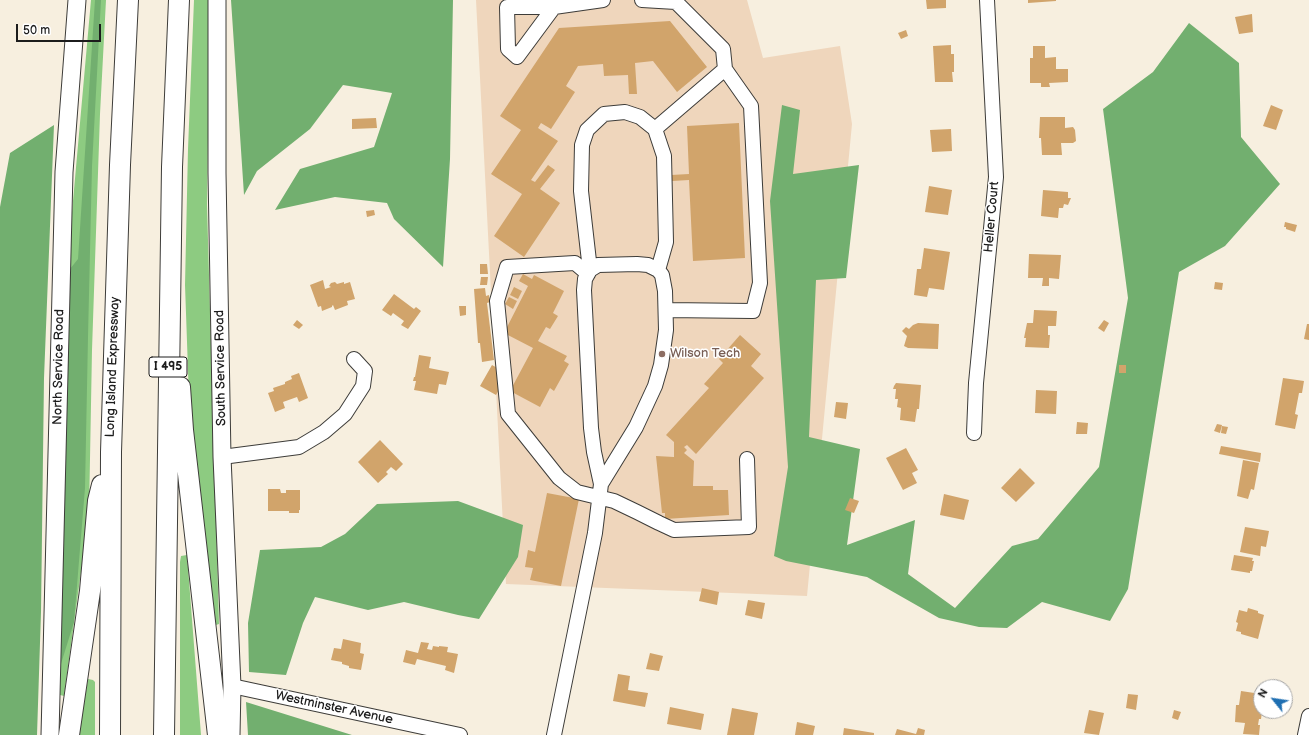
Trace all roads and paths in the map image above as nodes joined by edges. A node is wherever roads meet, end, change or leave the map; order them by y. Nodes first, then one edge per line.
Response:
1 (77, 0) edge
2 (128, 0) edge
3 (179, 0) edge
4 (217, 0) edge
5 (603, 0) edge
6 (642, 0) edge
7 (987, 0) edge
8 (554, 8) dead end
9 (725, 69) junction
10 (655, 129) junction
11 (172, 167) junction
12 (658, 270) junction
13 (589, 272) junction
14 (666, 310) junction
15 (354, 360) dead end
16 (974, 433) dead end
17 (111, 452) junction
18 (222, 457) junction
19 (747, 459) dead end
20 (601, 484) junction
21 (599, 498) junction
22 (232, 686) junction
23 (1309, 716) edge
24 (50, 735) edge
25 (69, 735) edge
26 (110, 735) edge
27 (164, 735) edge
28 (218, 735) edge
29 (230, 735) edge
30 (460, 735) edge
31 (554, 735) edge
32 (1305, 735) edge

1 - 24 main road, North Service Road
2 - 17 highway, Long Island Expressway
3 - 11 highway, I 495
4 - 18 main road, South Service Road
5 - 8 street
6 - 9 street
7 - 16 street, Heller Court
9 - 10 street
9 - 14 street
10 - 12 street
10 - 13 street
11 - 27 highway, I 495
11 - 28 highway
12 - 13 street
12 - 14 street
13 - 20 street
13 - 21 street
14 - 20 street
15 - 18 street
17 - 25 highway
17 - 26 highway, Long Island Expressway
18 - 22 main road, South Service Road
19 - 21 street
20 - 21 street
21 - 31 street
22 - 29 main road, South Service Road
22 - 30 street, Westminster Avenue
23 - 32 street

